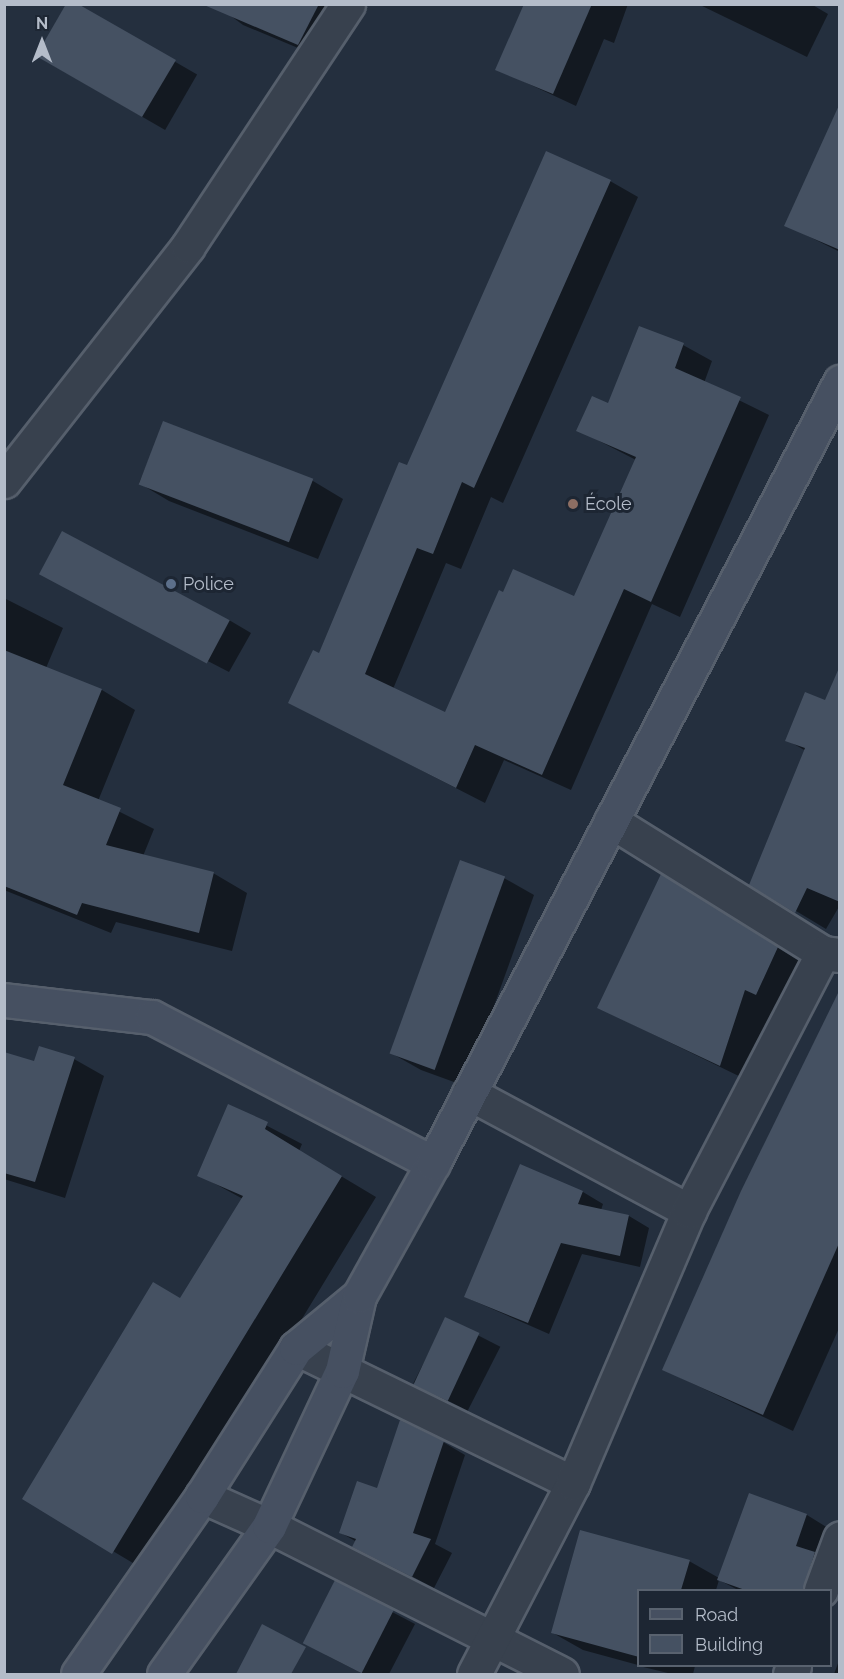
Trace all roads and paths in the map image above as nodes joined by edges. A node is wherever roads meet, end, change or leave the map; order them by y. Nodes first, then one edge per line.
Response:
1 (348, 4) edge
2 (840, 382) edge
3 (4, 481) edge
4 (611, 821) junction
5 (831, 954) edge
6 (4, 1000) edge
7 (469, 1093) junction
8 (433, 1163) junction
9 (689, 1211) junction
10 (359, 1296) junction
11 (296, 1348) junction
12 (342, 1371) junction
13 (573, 1483) junction
14 (202, 1496) junction
15 (269, 1526) junction
16 (840, 1538) edge
17 (821, 1589) edge
18 (495, 1638) junction
19 (78, 1674) edge
20 (164, 1674) edge
21 (474, 1674) edge
22 (562, 1674) edge

1 - 3 street
2 - 4 main road
4 - 5 street
4 - 7 main road
5 - 9 street
6 - 8 main road
7 - 8 main road
7 - 9 street
8 - 10 main road
9 - 13 street
10 - 11 main road
10 - 12 main road
11 - 12 street
11 - 14 main road
12 - 13 street
12 - 15 main road
13 - 18 street
14 - 15 street
14 - 19 main road
15 - 18 street
15 - 20 main road
16 - 17 street
18 - 21 street
18 - 22 street

